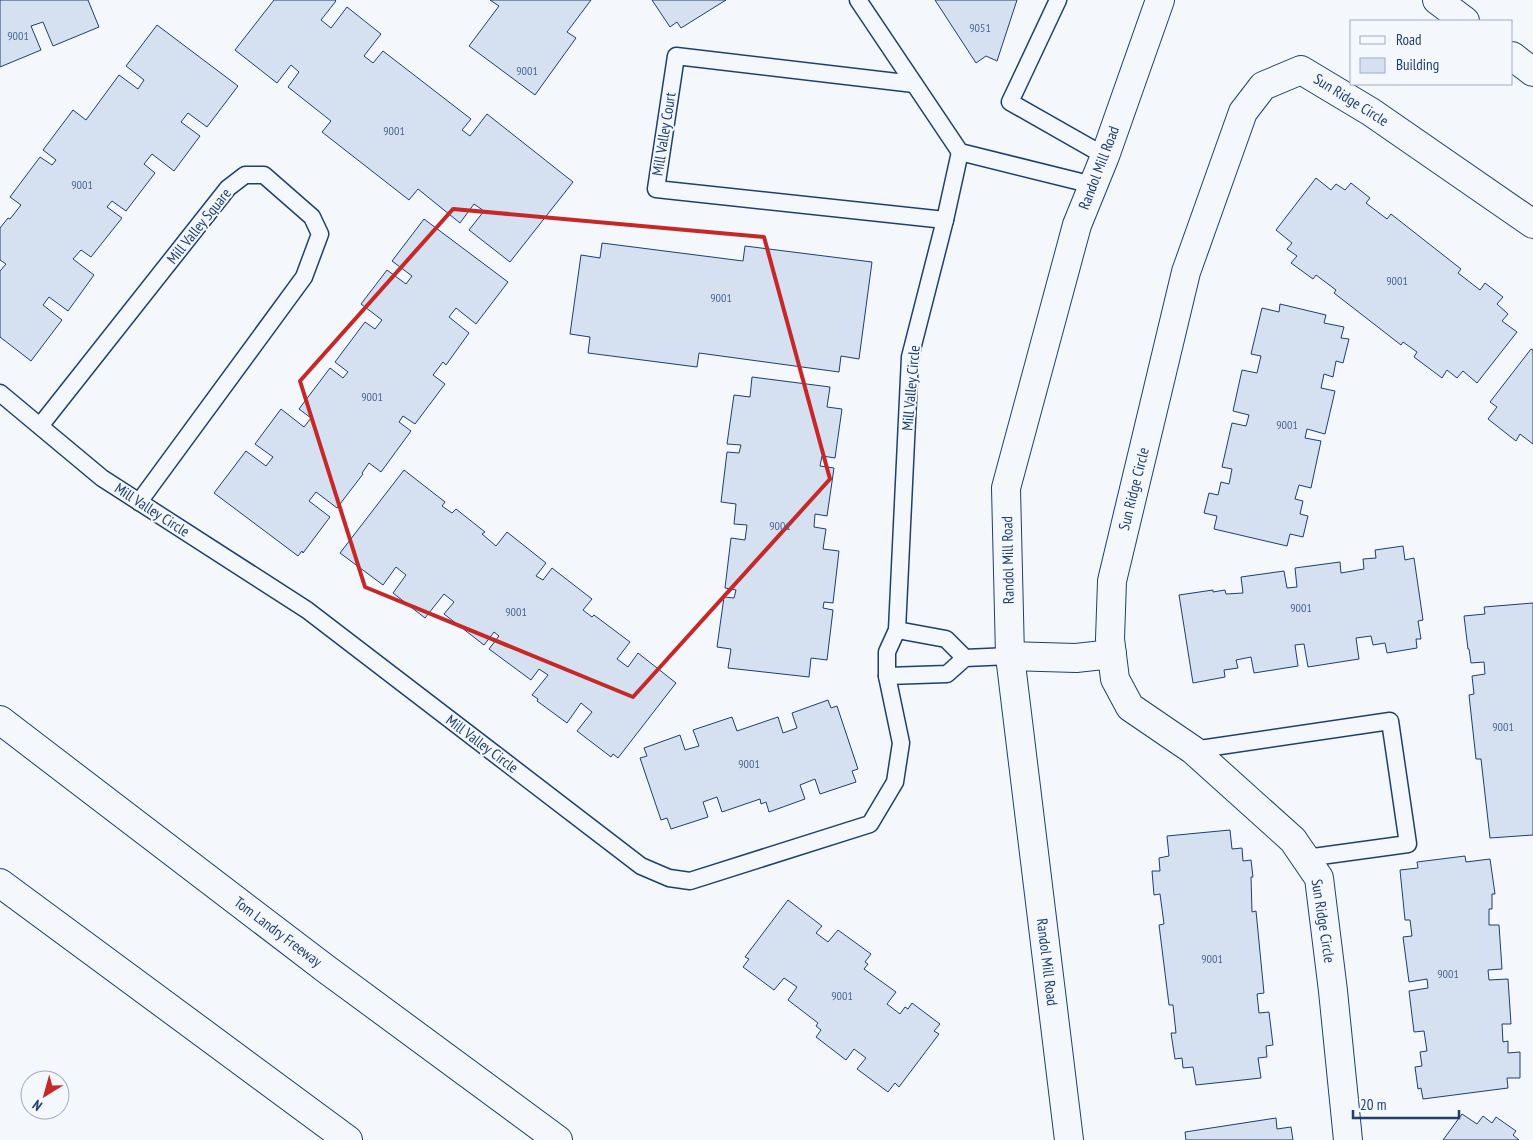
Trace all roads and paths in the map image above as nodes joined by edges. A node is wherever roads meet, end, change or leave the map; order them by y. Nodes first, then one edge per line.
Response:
1 (858, 0) edge
2 (1058, 0) edge
3 (1160, 0) edge
4 (1436, 0) edge
5 (1464, 20) edge
6 (1513, 57) edge
7 (1533, 72) edge
8 (914, 84) junction
9 (960, 152) junction
10 (1104, 156) junction
11 (1093, 185) junction
12 (945, 220) junction
13 (1533, 224) edge
14 (0, 393) edge
15 (40, 426) junction
16 (139, 502) junction
17 (897, 630) junction
18 (1112, 654) junction
19 (1010, 656) junction
20 (965, 658) junction
21 (887, 676) junction
22 (0, 720) edge
23 (1193, 750) junction
24 (1306, 858) junction
25 (0, 883) edge
26 (348, 1140) edge
27 (558, 1140) edge
28 (1069, 1140) edge
29 (1348, 1140) edge

1 - 8 lane
2 - 10 lane
3 - 10 main road, Randol Mill Road
4 - 5 main road
6 - 7 main road
8 - 9 lane
8 - 12 lane, Mill Valley Court
9 - 11 lane
9 - 12 lane, Mill Valley Circle
10 - 11 main road, Randol Mill Road
11 - 19 main road, Randol Mill Road
12 - 17 lane, Mill Valley Circle
13 - 18 main road, Sun Ridge Circle
14 - 15 lane, Mill Valley Circle
15 - 16 lane, Mill Valley Circle
15 - 16 lane, Mill Valley Square
16 - 21 lane, Mill Valley Circle
17 - 20 lane
17 - 21 lane, Mill Valley Circle
18 - 19 main road
18 - 23 main road, Sun Ridge Circle
19 - 20 lane
19 - 28 main road, Randol Mill Road
20 - 21 lane
22 - 27 main road, Tom Landry Freeway
23 - 24 main road, Sun Ridge Circle
23 - 24 lane
24 - 29 main road, Sun Ridge Circle
25 - 26 main road

